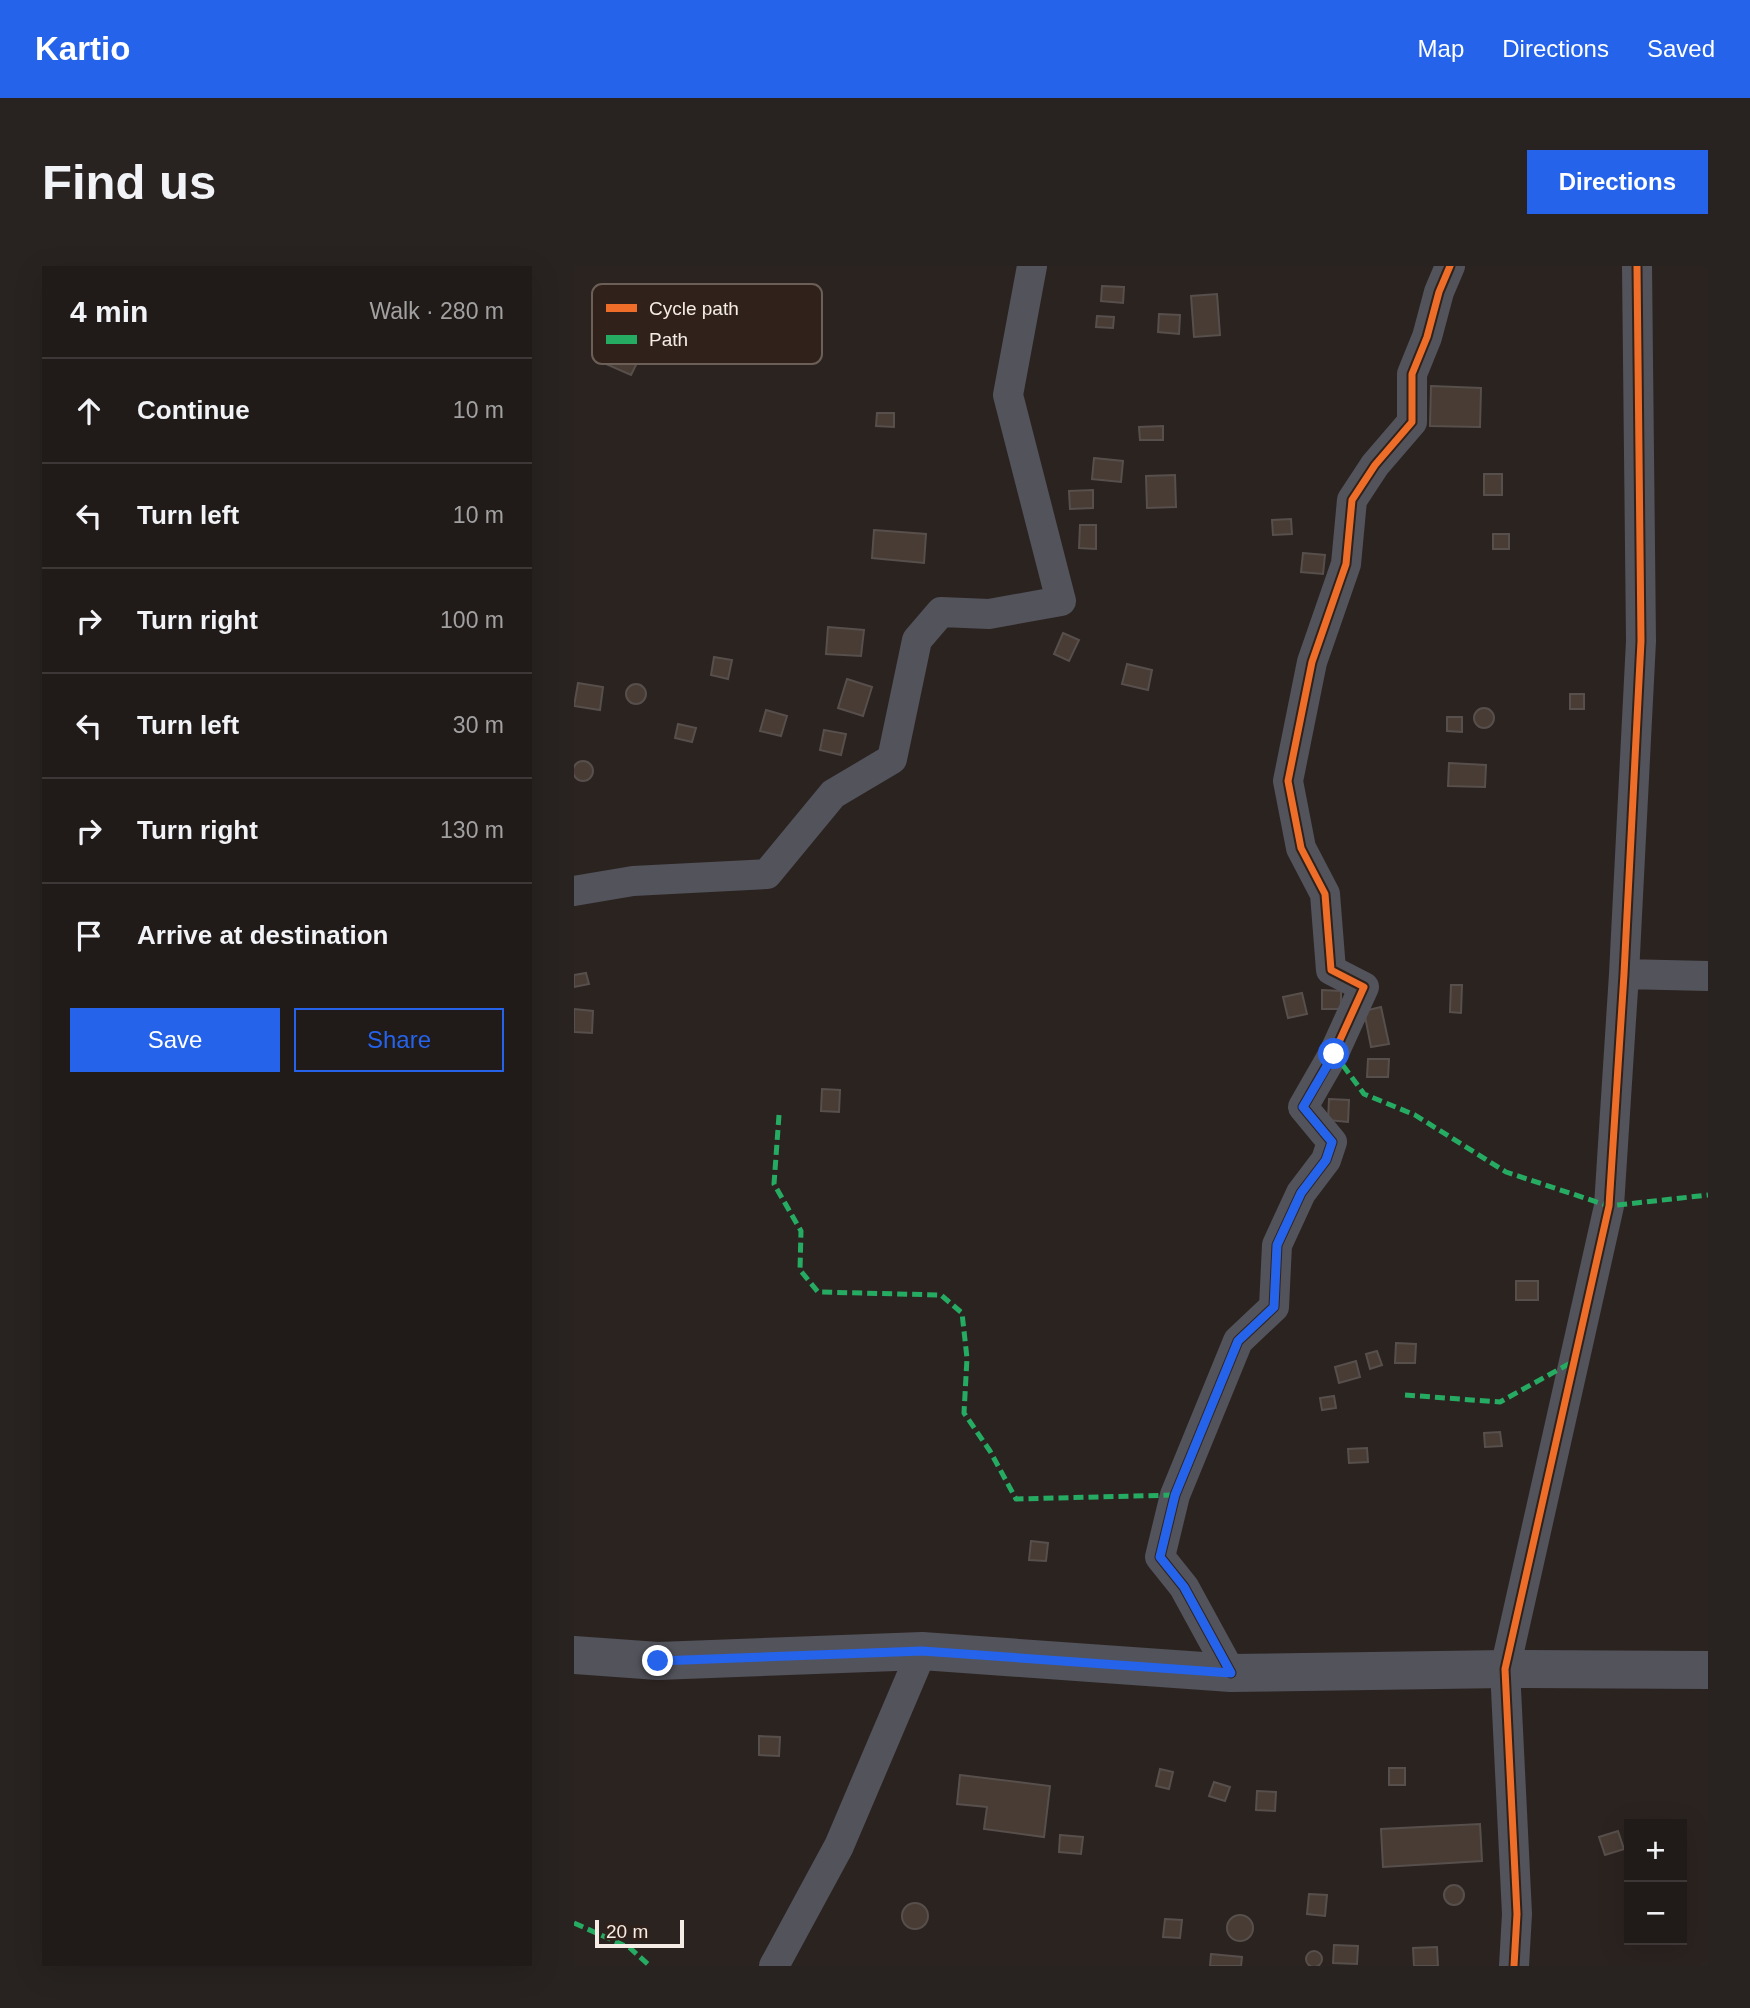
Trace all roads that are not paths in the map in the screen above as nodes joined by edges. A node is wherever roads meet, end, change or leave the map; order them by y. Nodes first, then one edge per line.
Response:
1 (1032, 266) edge
2 (1450, 266) edge
3 (1637, 266) edge
4 (574, 891) edge
5 (1624, 974) junction
6 (1708, 976) edge
7 (922, 1651) junction
8 (574, 1655) edge
9 (1505, 1669) junction
10 (1708, 1670) edge
11 (1231, 1673) junction
12 (774, 1966) edge
13 (1514, 1966) edge

1 - 4 street
2 - 11 street
3 - 5 street
5 - 6 street
5 - 9 street
7 - 8 street
7 - 11 street
7 - 12 street
9 - 10 street
9 - 11 street
9 - 13 street

